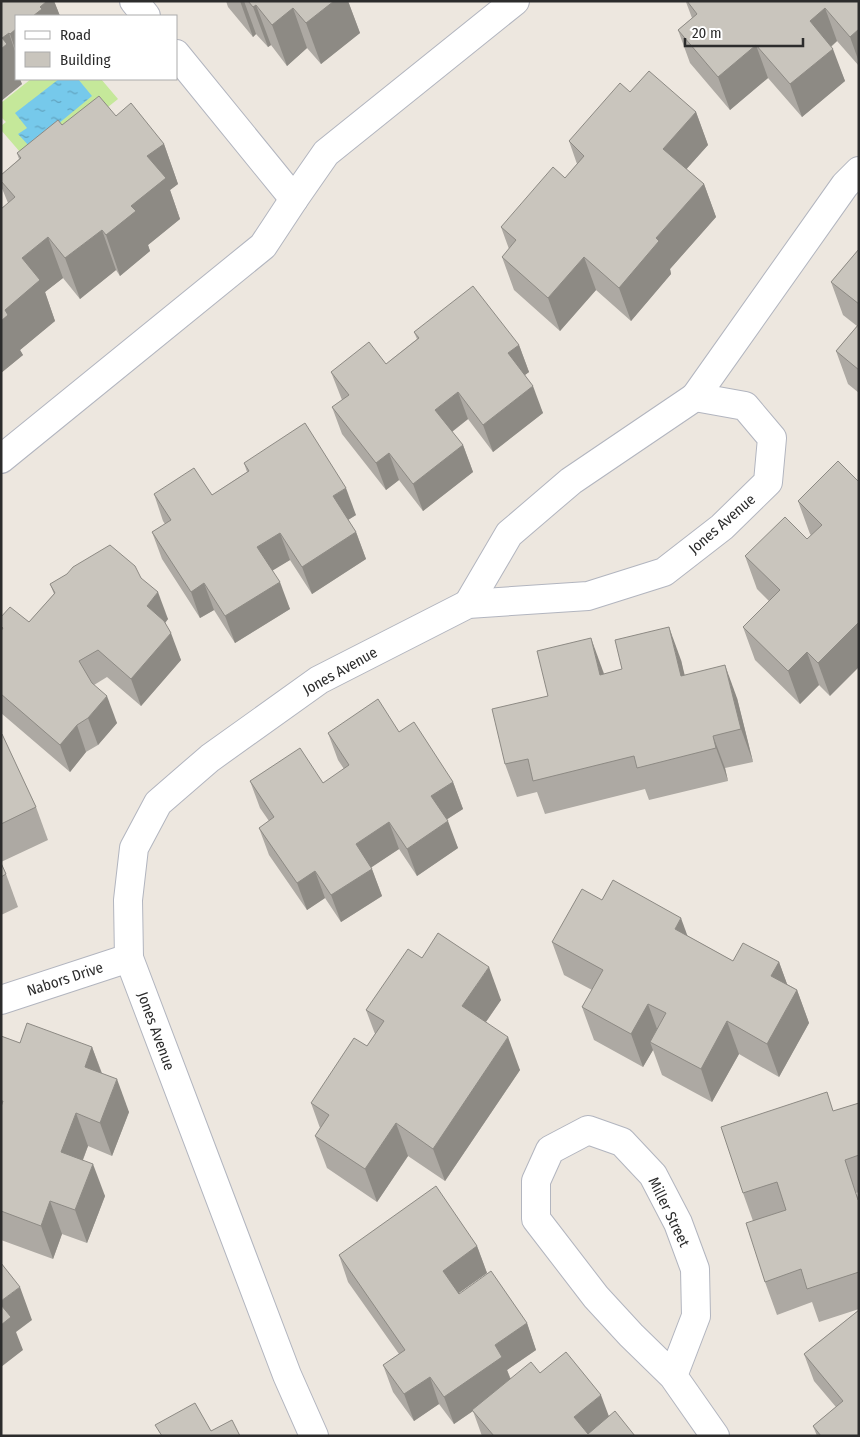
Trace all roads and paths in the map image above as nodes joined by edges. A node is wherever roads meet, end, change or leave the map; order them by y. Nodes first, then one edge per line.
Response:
1 (134, 1) edge
2 (514, 1) edge
3 (145, 15) edge
4 (178, 56) edge
5 (859, 171) edge
6 (294, 199) junction
7 (695, 397) junction
8 (1, 459) edge
9 (468, 604) junction
10 (129, 958) junction
11 (1, 1000) edge
12 (673, 1376) junction
13 (314, 1436) edge
14 (715, 1436) edge

1 - 3 street
2 - 6 street
4 - 6 street
5 - 7 street
6 - 8 street
7 - 9 street
7 - 9 street, Jones Avenue
9 - 10 street, Jones Avenue
10 - 11 street, Nabors Drive
10 - 13 street, Jones Avenue
12 - 12 street, Miller Street
12 - 14 street, Miller Street

